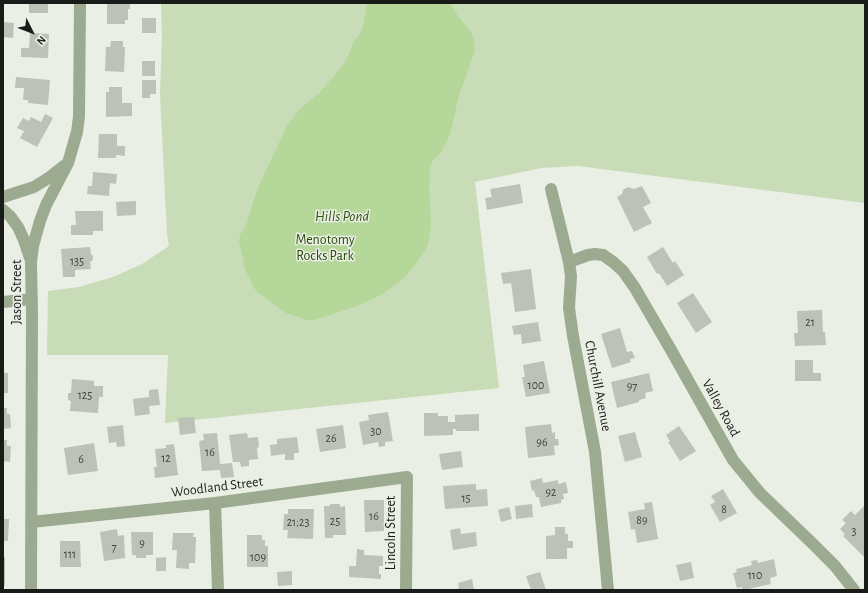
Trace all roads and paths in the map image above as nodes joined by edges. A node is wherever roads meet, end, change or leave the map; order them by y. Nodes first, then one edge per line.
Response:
1 (80, 3) edge
2 (68, 163) junction
3 (550, 189) dead end
4 (3, 197) edge
5 (3, 210) edge
6 (31, 262) junction
7 (569, 262) junction
8 (32, 299) junction
9 (3, 302) edge
10 (407, 477) joint
11 (215, 503) junction
12 (31, 522) junction
13 (31, 590) edge
14 (218, 590) edge
15 (406, 590) edge
16 (608, 590) edge
17 (854, 590) edge

1 - 2 street, Jason Street
2 - 4 street
2 - 6 street, Jason Street
3 - 7 street, Churchill Avenue
5 - 6 street
6 - 8 street, Jason Street
7 - 16 street, Churchill Avenue
7 - 17 street, Valley Road
8 - 9 street
8 - 12 street, Jason Street
10 - 11 street, Woodland Street
10 - 15 street, Lincoln Street
11 - 12 street, Woodland Street
11 - 14 street
12 - 13 street, Jason Street

